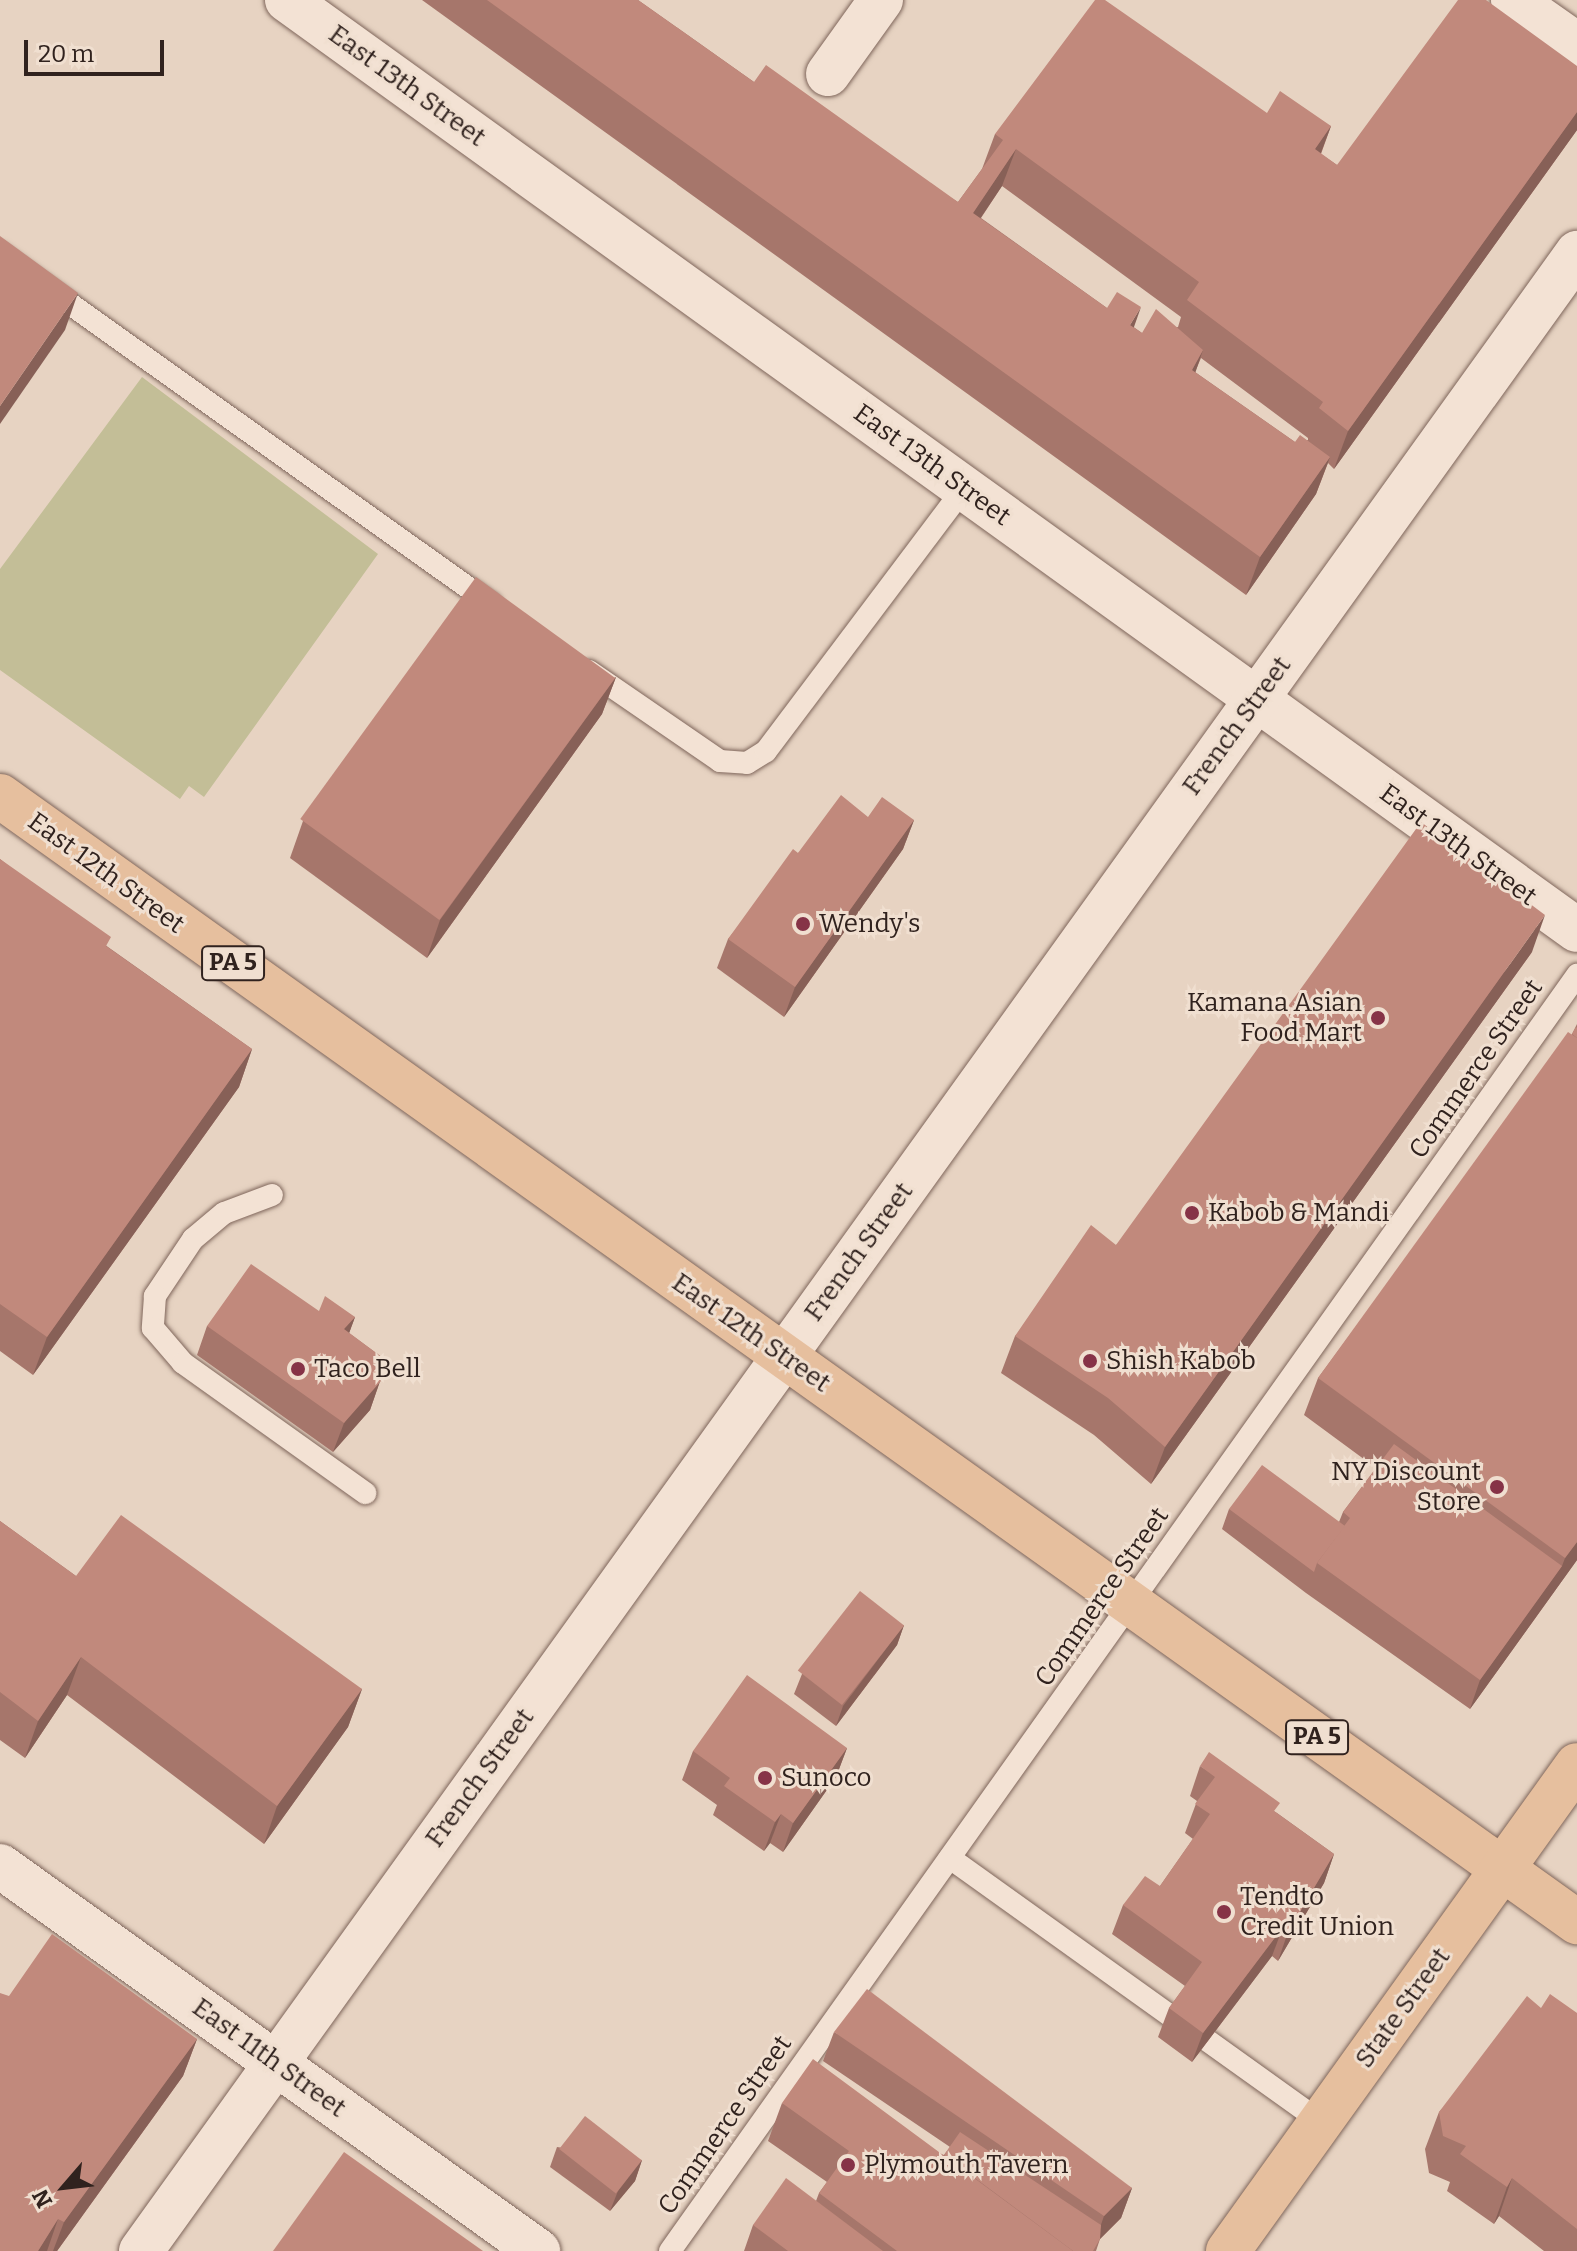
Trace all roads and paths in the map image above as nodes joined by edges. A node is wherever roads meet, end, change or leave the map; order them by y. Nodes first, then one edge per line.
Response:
1 (287, 0) edge
2 (881, 0) edge
3 (1513, 0) edge
4 (1577, 45) edge
5 (828, 74) dead end
6 (1577, 253) edge
7 (0, 254) edge
8 (964, 488) junction
9 (516, 621) edge
10 (567, 656) edge
11 (1256, 699) junction
12 (0, 796) edge
13 (1577, 930) edge
14 (1577, 975) edge
15 (272, 1195) dead end
16 (783, 1356) junction
17 (365, 1493) dead end
18 (1131, 1604) junction
19 (1577, 1765) edge
20 (950, 1858) junction
21 (0, 1866) edge
22 (1503, 1869) junction
23 (1577, 1922) edge
24 (1172, 2017) edge
25 (1208, 2041) edge
26 (275, 2063) junction
27 (1321, 2122) junction
28 (141, 2251) edge
29 (538, 2251) edge
30 (670, 2251) edge
31 (1228, 2251) edge

1 - 8 main road, East 13th Street
2 - 5 main road
3 - 4 main road
6 - 11 main road, French Street
7 - 9 lane
8 - 10 lane
8 - 11 main road, East 13th Street
11 - 13 main road, East 13th Street
11 - 16 main road, French Street
12 - 16 main road, East 12th Street / PA 5
14 - 18 lane, Commerce Street
15 - 17 lane
16 - 18 main road, East 12th Street / PA 5
16 - 26 main road, French Street
18 - 20 lane, Commerce Street
18 - 22 main road, East 12th Street / PA 5
19 - 22 main road, State Street
20 - 24 lane
20 - 30 lane, Commerce Street
21 - 26 main road, East 11th Street
22 - 23 main road, PA 5
22 - 27 main road, State Street
25 - 27 lane
26 - 28 main road, French Street
26 - 29 main road, East 11th Street
27 - 31 main road, State Street

